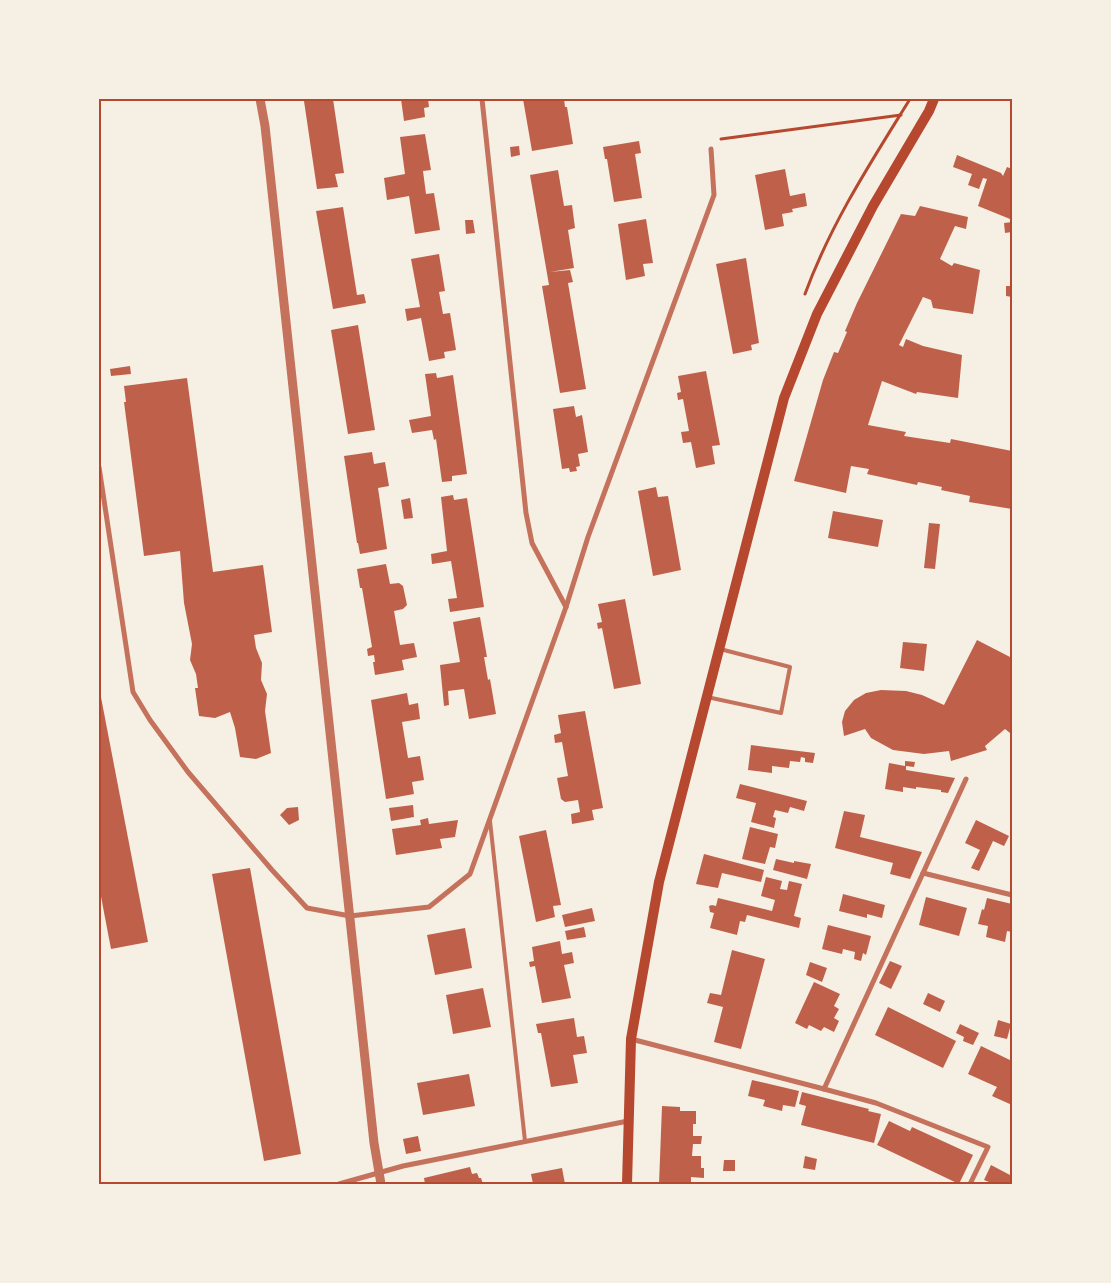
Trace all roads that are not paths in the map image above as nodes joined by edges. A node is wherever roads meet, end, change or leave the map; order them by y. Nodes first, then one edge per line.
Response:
1 (260, 99) edge
2 (482, 99) edge
3 (934, 99) edge
4 (711, 150) road end
5 (99, 467) edge
6 (566, 607) junction
7 (720, 649) junction
8 (707, 697) junction
9 (966, 779) dead end
10 (490, 816) junction
11 (923, 873) junction
12 (1012, 895) edge
13 (350, 916) junction
14 (631, 1039) junction
15 (824, 1089) junction
16 (628, 1121) junction
17 (525, 1141) junction
18 (378, 1172) junction
19 (339, 1184) edge
20 (381, 1184) edge
21 (627, 1184) edge
22 (970, 1184) edge

1 - 13 street
2 - 6 street
3 - 7 main road
4 - 6 street
5 - 13 street
6 - 10 street
7 - 8 main road
7 - 8 lane
8 - 14 main road
9 - 11 street
10 - 13 street
10 - 17 lane
11 - 12 street
11 - 15 street
13 - 18 street
14 - 15 street
14 - 16 main road
15 - 22 street
16 - 17 street
16 - 21 main road
17 - 18 street
18 - 19 street
18 - 20 street

